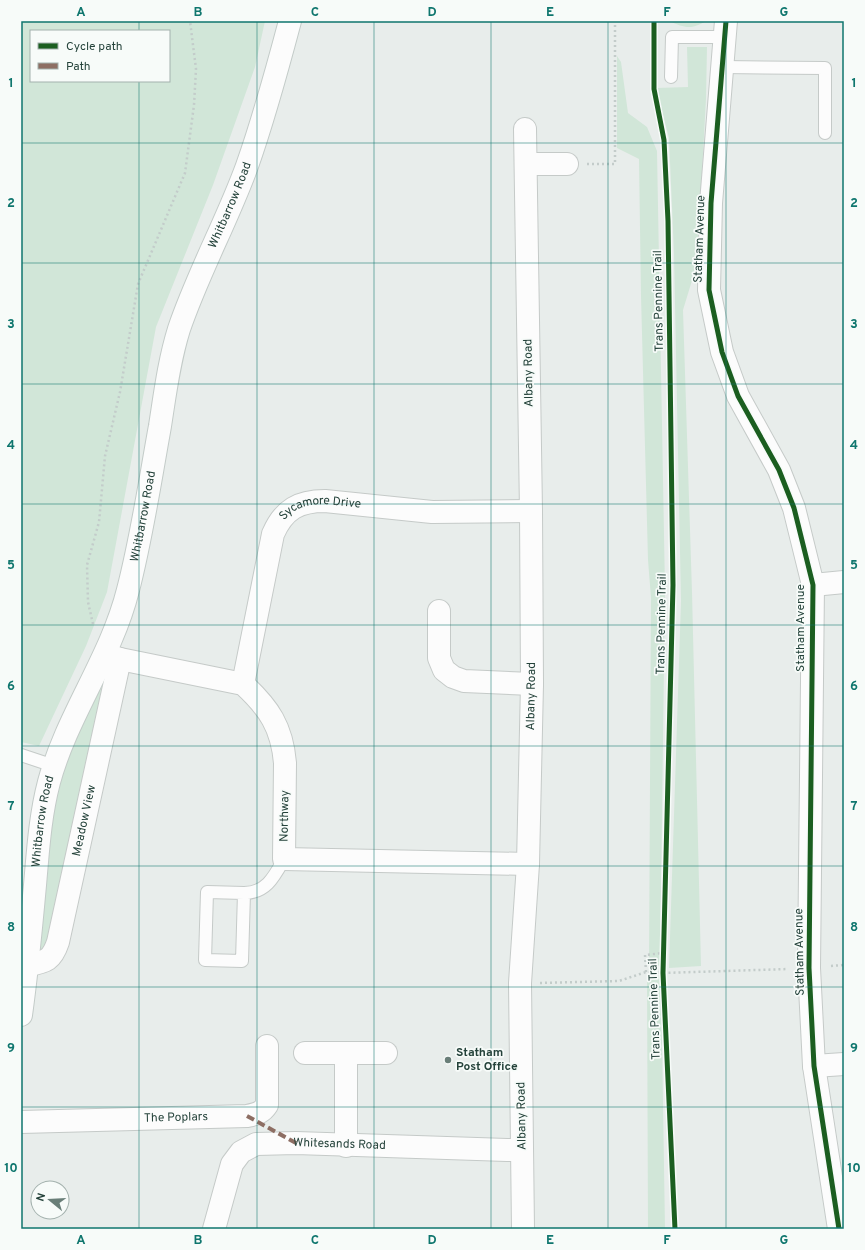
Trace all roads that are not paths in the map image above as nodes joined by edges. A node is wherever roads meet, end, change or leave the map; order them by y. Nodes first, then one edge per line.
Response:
1 (290, 21) edge
2 (726, 29) edge
3 (723, 67) junction
4 (671, 77) dead end
5 (524, 130) dead end
6 (825, 133) dead end
7 (526, 164) junction
8 (567, 164) road end
9 (531, 511) junction
10 (844, 582) edge
11 (813, 585) junction
12 (439, 611) dead end
13 (112, 652) junction
14 (243, 684) junction
15 (532, 684) junction
16 (21, 755) edge
17 (54, 766) junction
18 (284, 859) junction
19 (528, 864) junction
20 (244, 893) junction
21 (28, 965) junction
22 (21, 1015) edge
23 (267, 1046) dead end
24 (305, 1053) dead end
25 (386, 1053) dead end
26 (346, 1054) junction
27 (844, 1064) edge
28 (814, 1066) junction
29 (21, 1122) edge
30 (346, 1146) junction
31 (522, 1150) junction
32 (214, 1229) edge
33 (523, 1229) edge
34 (839, 1229) edge

1 - 13 street, Whitbarrow Road
2 - 3 street, Statham Avenue
2 - 4 lane
3 - 6 lane
3 - 11 street, Statham Avenue
5 - 7 street, Albany Road
7 - 8 street
7 - 9 street, Albany Road
9 - 14 street, Sycamore Drive
9 - 15 street, Albany Road
10 - 11 street
11 - 28 street, Statham Avenue
12 - 15 street
13 - 14 street
13 - 17 street, Whitbarrow Road
13 - 21 street, Meadow View
14 - 18 street, Northway
15 - 19 street, Albany Road
16 - 17 lane
17 - 21 street, Whitbarrow Road
18 - 19 street, Northway
18 - 20 lane
19 - 31 street, Albany Road
20 - 20 lane
21 - 22 street, Whitbarrow Road
23 - 29 street, The Poplars
24 - 26 street
25 - 26 street
26 - 30 street
27 - 28 street
28 - 34 street, Statham Avenue
30 - 31 street, Whitesands Road
30 - 32 street, Whitesands Road
31 - 33 street, Albany Road

